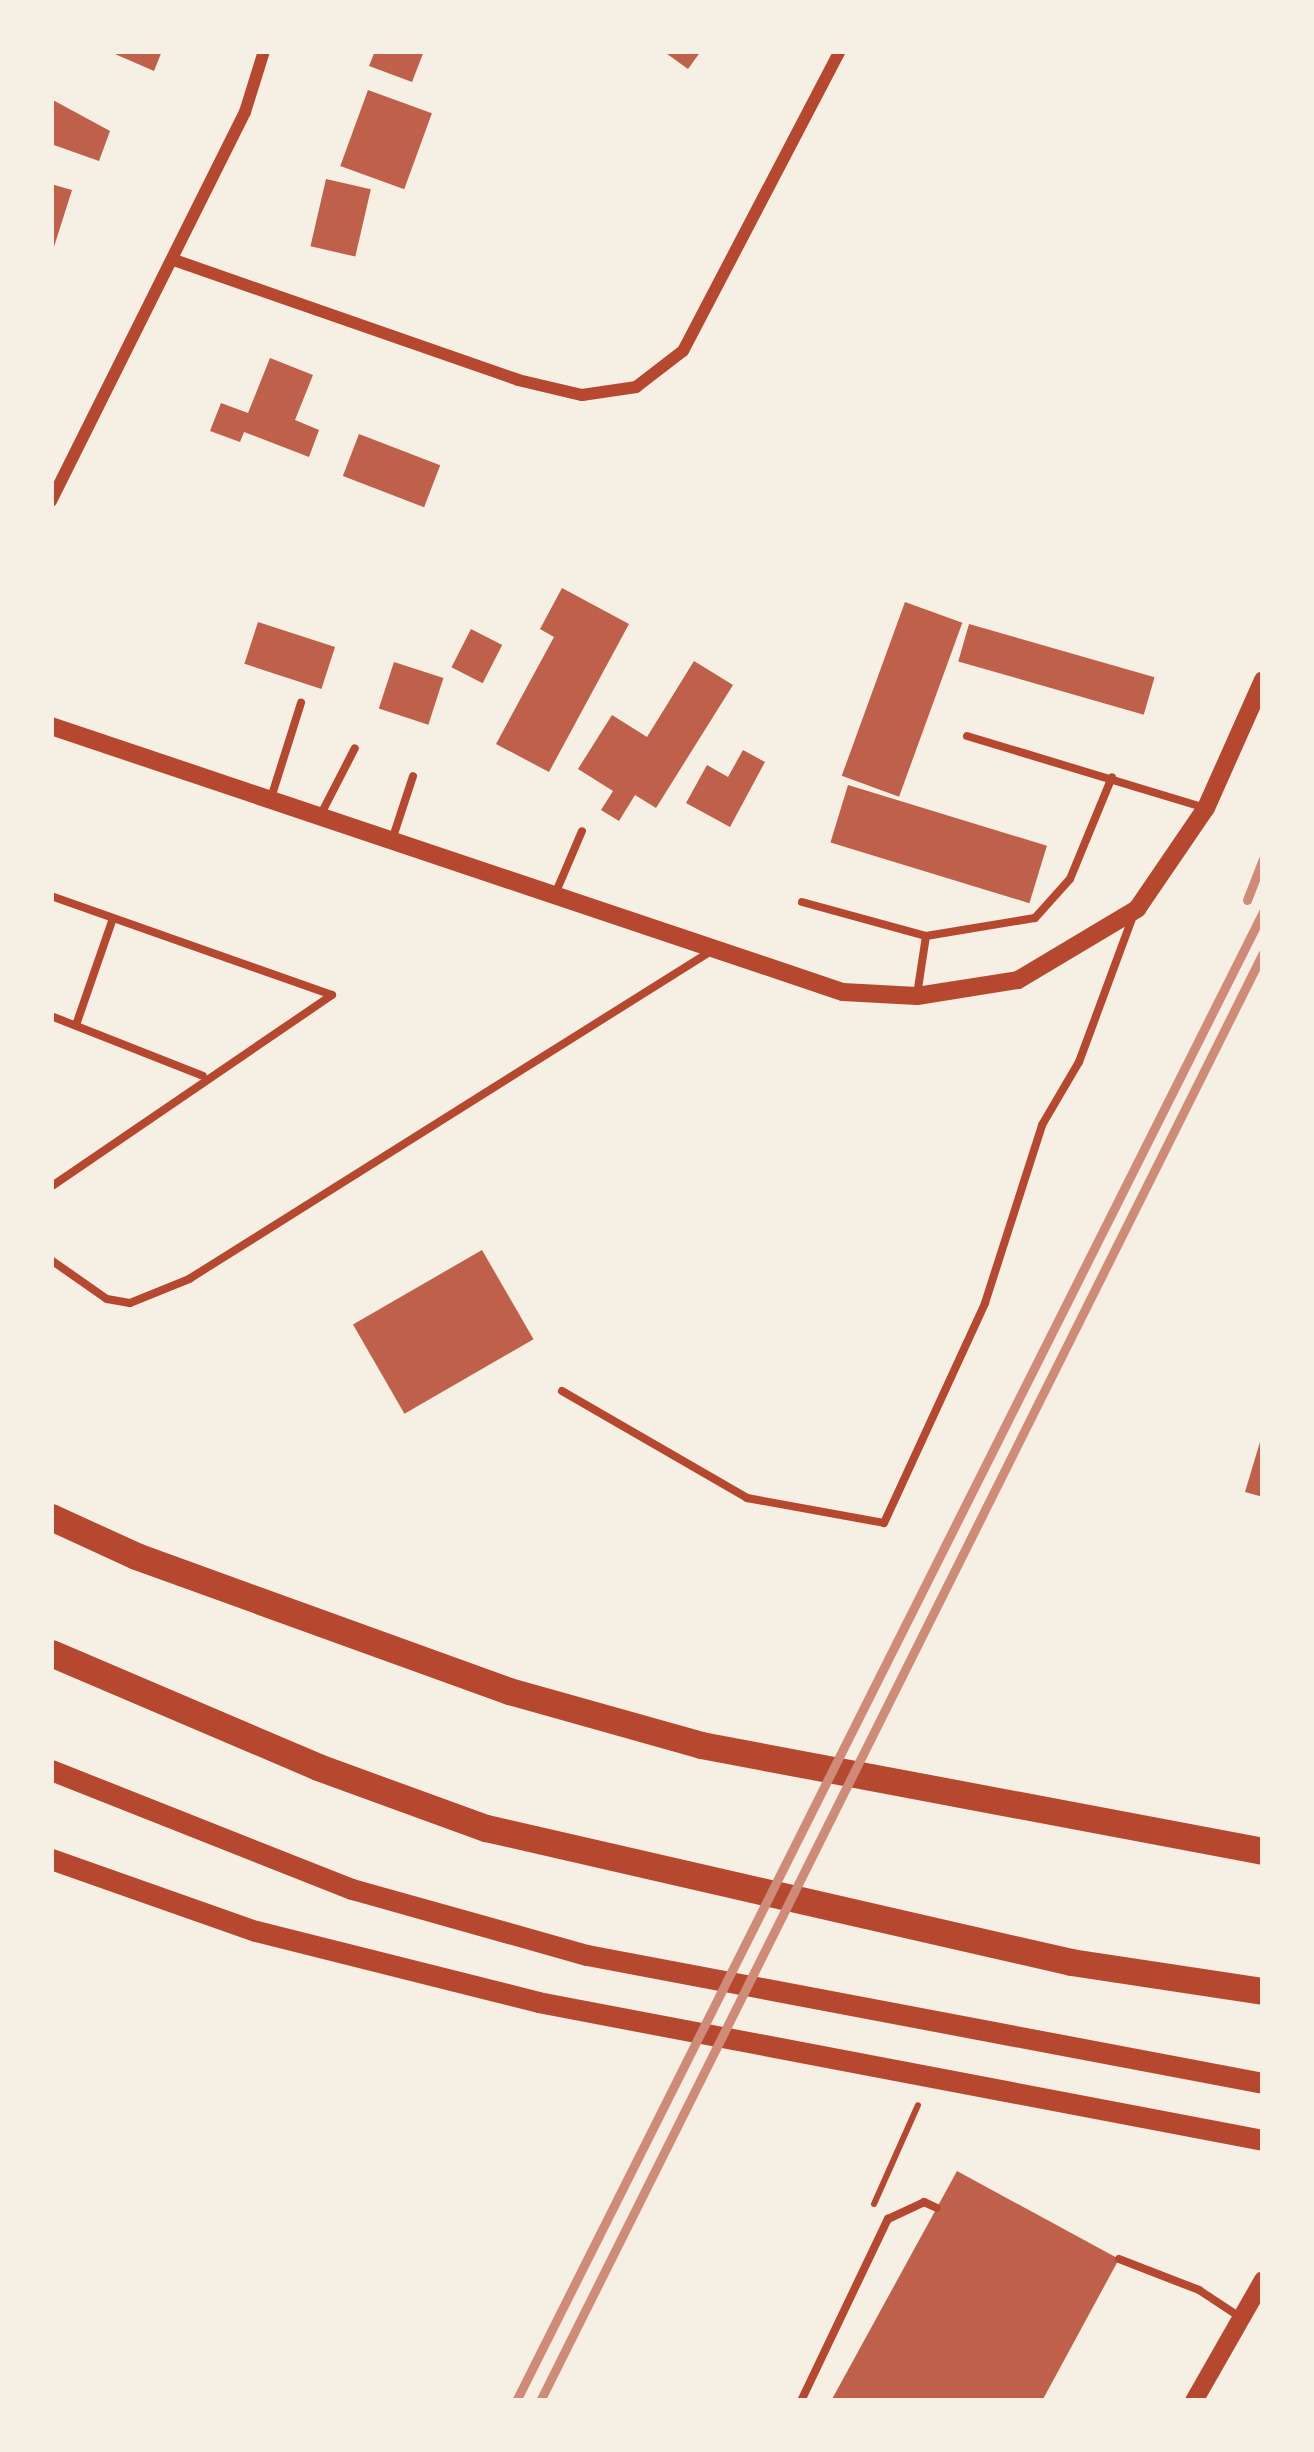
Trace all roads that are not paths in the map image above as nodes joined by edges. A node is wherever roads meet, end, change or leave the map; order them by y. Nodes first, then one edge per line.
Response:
1 (264, 51) edge
2 (840, 51) edge
3 (174, 260) junction
4 (51, 501) edge
5 (1263, 680) edge
6 (301, 703) dead end
7 (51, 725) edge
8 (967, 736) dead end
9 (355, 748) dead end
10 (412, 776) dead end
11 (1112, 777) junction
12 (271, 800) junction
13 (1206, 808) junction
14 (320, 816) junction
15 (582, 831) dead end
16 (393, 838) junction
17 (555, 893) junction
18 (51, 896) edge
19 (802, 902) dead end
20 (1137, 909) junction
21 (113, 918) junction
22 (926, 936) junction
23 (717, 948) junction
24 (917, 996) junction
25 (51, 1016) edge
26 (76, 1025) junction
27 (203, 1076) junction
28 (51, 1187) edge
29 (51, 1260) edge
30 (562, 1390) dead end
31 (51, 1516) edge
32 (51, 1654) edge
33 (51, 1770) edge
34 (1263, 1851) edge
35 (51, 1858) edge
36 (1263, 1991) edge
37 (1263, 2083) edge
38 (1263, 2140) edge
39 (937, 2208) dead end
40 (1119, 2259) dead end
41 (1263, 2280) edge
42 (1242, 2318) junction
43 (801, 2401) edge
44 (1194, 2401) edge

1 - 3 street
2 - 3 street
3 - 4 street
5 - 13 street
6 - 12 lane
7 - 12 street
8 - 11 lane
9 - 14 lane
10 - 16 lane
11 - 13 lane
11 - 22 lane
12 - 14 street
13 - 20 street
14 - 16 street
15 - 17 lane
16 - 17 street
17 - 23 street
18 - 21 lane
19 - 22 lane
20 - 24 street
20 - 30 lane
21 - 26 lane
21 - 27 lane
22 - 24 lane
23 - 24 street
23 - 29 lane
25 - 26 lane
26 - 27 lane
27 - 28 lane
31 - 34 highway
32 - 36 highway
33 - 37 main road
35 - 38 main road
39 - 43 lane
40 - 42 lane
41 - 42 street
42 - 44 street

